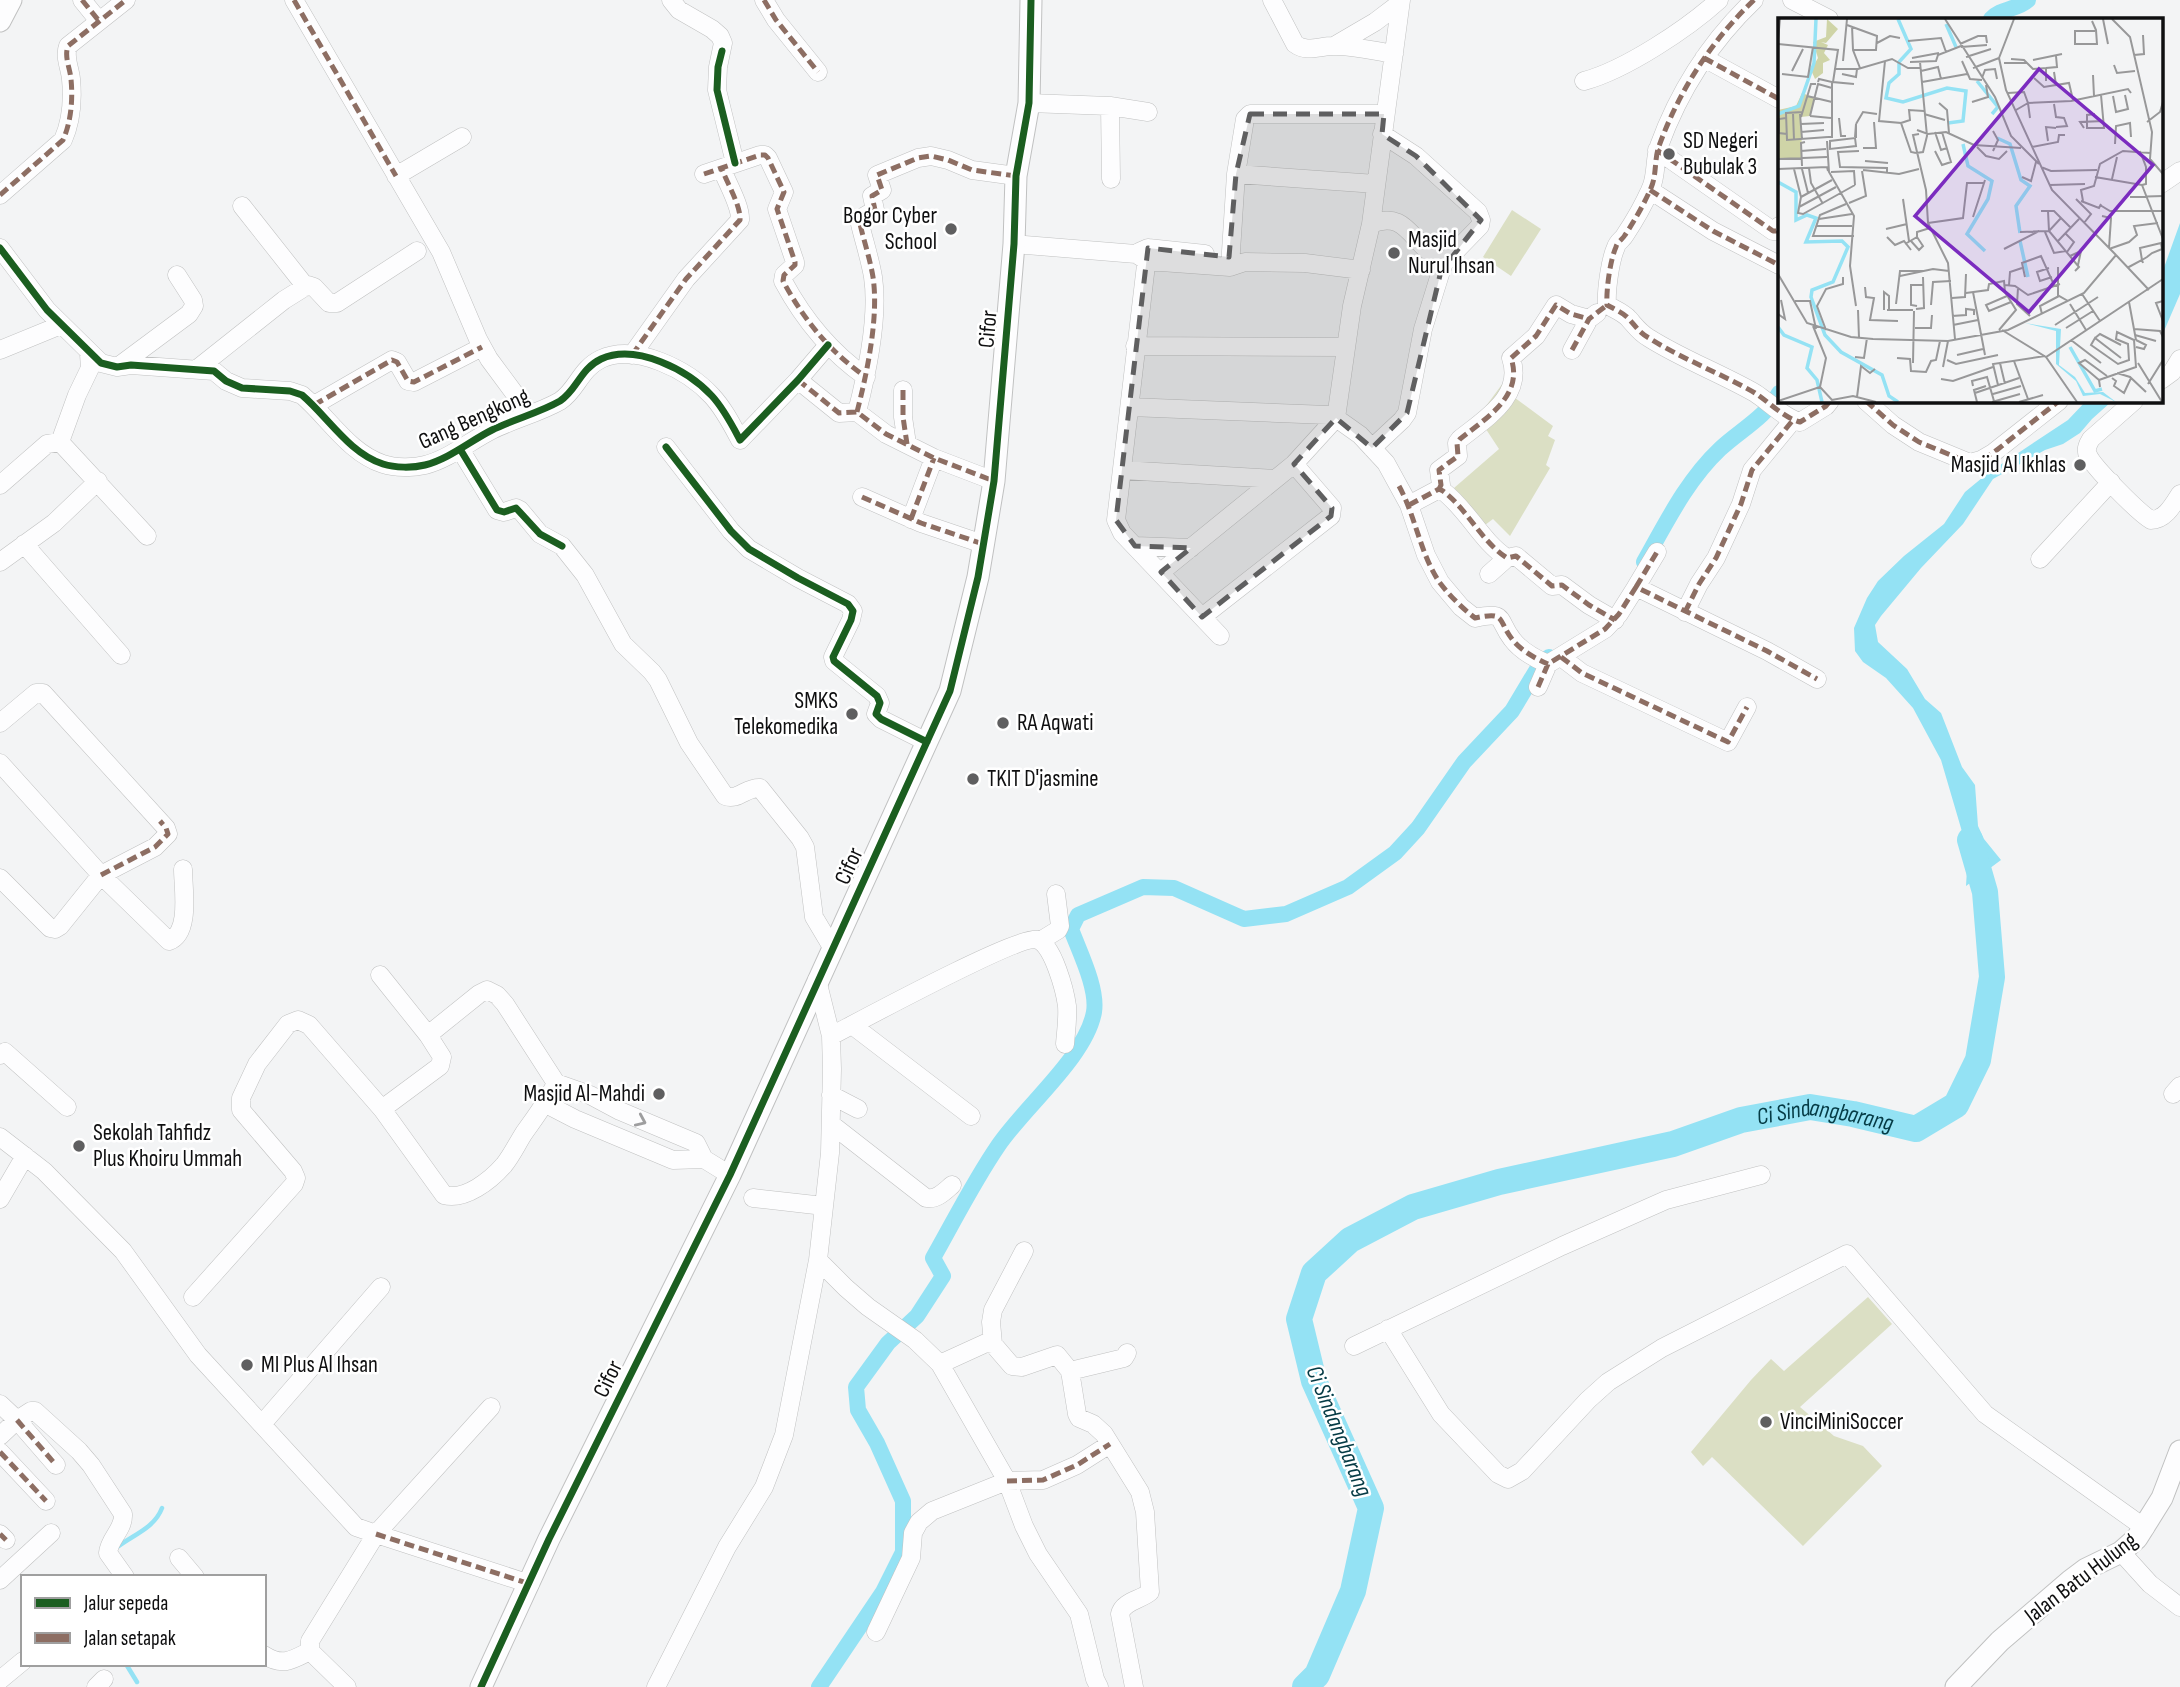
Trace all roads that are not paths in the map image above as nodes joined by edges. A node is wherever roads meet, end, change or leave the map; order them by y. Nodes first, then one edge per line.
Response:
1 (11, 0) edge
2 (82, 0) edge
3 (127, 0) edge
4 (294, 0) edge
5 (671, 0) edge
6 (764, 0) edge
7 (1031, 0) edge
8 (1272, 0) edge
9 (1719, 0) edge
10 (1754, 0) edge
11 (1792, 0) edge
12 (1401, 1) edge
13 (1827, 18) edge
14 (0, 21) edge
15 (99, 22) junction
16 (1334, 46) junction
17 (1394, 54) junction
18 (1704, 58) junction
19 (818, 72) dead end
20 (1584, 81) dead end
21 (1778, 98) edge
22 (1029, 103) junction
23 (1110, 106) junction
24 (1148, 112) dead end
25 (1384, 114) junction
26 (1382, 134) junction
27 (462, 137) dead end
28 (1657, 150) junction
29 (728, 166) junction
30 (2180, 171) edge
31 (704, 174) dead end
32 (1236, 174) junction
33 (396, 176) junction
34 (1016, 176) junction
35 (1111, 179) dead end
36 (2162, 183) edge
37 (1376, 184) junction
38 (1650, 190) junction
39 (0, 195) edge
40 (242, 206) dead end
41 (1371, 224) junction
42 (1778, 228) edge
43 (1014, 244) junction
44 (0, 249) edge
45 (417, 251) dead end
46 (1144, 254) junction
47 (1235, 262) junction
48 (1444, 263) junction
49 (1778, 264) edge
50 (1361, 270) junction
51 (177, 275) dead end
52 (306, 286) junction
53 (1607, 305) junction
54 (1589, 319) junction
55 (61, 324) junction
56 (828, 345) junction
57 (482, 346) junction
58 (1135, 346) junction
59 (1346, 347) junction
60 (0, 350) edge
61 (1572, 350) dead end
62 (89, 354) junction
63 (632, 355) junction
64 (2180, 359) edge
65 (117, 368) junction
66 (197, 369) junction
67 (866, 377) junction
68 (2162, 379) edge
69 (798, 380) junction
70 (903, 390) dead end
71 (1828, 402) edge
72 (1867, 402) edge
73 (2058, 402) edge
74 (2126, 403) edge
75 (314, 405) junction
76 (1130, 407) junction
77 (857, 412) junction
78 (530, 414) junction
79 (1336, 418) junction
80 (1793, 421) junction
81 (60, 442) junction
82 (907, 444) junction
83 (666, 447) dead end
84 (1372, 448) junction
85 (460, 449) junction
86 (933, 458) junction
87 (1294, 464) junction
88 (1122, 470) junction
89 (1275, 479) junction
90 (98, 481) junction
91 (994, 481) junction
92 (2110, 482) junction
93 (0, 485) edge
94 (1439, 489) junction
95 (862, 497) dead end
96 (1409, 505) junction
97 (2177, 506) edge
98 (911, 519) junction
99 (147, 536) dead end
100 (24, 544) junction
101 (983, 544) junction
102 (1135, 546) junction
103 (1191, 548) junction
104 (1657, 552) dead end
105 (1507, 558) junction
106 (2040, 559) dead end
107 (0, 562) edge
108 (1161, 572) junction
109 (1489, 574) dead end
110 (1636, 587) junction
111 (1685, 611) junction
112 (1202, 617) junction
113 (1610, 617) junction
114 (1220, 636) dead end
115 (121, 654) dead end
116 (1555, 661) junction
117 (1817, 679) dead end
118 (1538, 687) dead end
119 (1746, 706) dead end
120 (0, 723) edge
121 (927, 742) junction
122 (0, 763) edge
123 (183, 869) dead end
124 (102, 875) junction
125 (0, 878) edge
126 (1056, 894) dead end
127 (1040, 941) junction
128 (833, 949) junction
129 (380, 975) dead end
130 (817, 980) junction
131 (852, 1025) junction
132 (428, 1035) junction
133 (831, 1036) junction
134 (1065, 1044) dead end
135 (0, 1055) edge
136 (556, 1083) junction
137 (831, 1095) junction
138 (546, 1104) junction
139 (67, 1107) dead end
140 (382, 1108) junction
141 (858, 1108) dead end
142 (971, 1116) dead end
143 (831, 1124) junction
144 (0, 1137) edge
145 (25, 1156) junction
146 (704, 1159) junction
147 (730, 1175) junction
148 (1761, 1175) dead end
149 (952, 1185) dead end
150 (753, 1198) dead end
151 (0, 1199) edge
152 (824, 1206) junction
153 (1024, 1251) dead end
154 (818, 1260) junction
155 (381, 1287) dead end
156 (193, 1297) dead end
157 (1388, 1329) junction
158 (993, 1344) junction
159 (1354, 1346) dead end
160 (1127, 1353) dead end
161 (940, 1364) junction
162 (1070, 1371) junction
163 (0, 1404) edge
164 (491, 1407) dead end
165 (17, 1420) junction
166 (262, 1424) junction
167 (0, 1436) edge
168 (1111, 1444) junction
169 (0, 1452) edge
170 (56, 1465) dead end
171 (2178, 1466) edge
172 (1007, 1481) junction
173 (46, 1500) dead end
174 (2144, 1528) junction
175 (51, 1533) dead end
176 (376, 1534) junction
177 (2121, 1552) junction
178 (179, 1558) dead end
179 (124, 1575) edge
180 (193, 1575) edge
181 (0, 1580) edge
182 (530, 1584) junction
183 (2180, 1608) edge
184 (876, 1632) dead end
185 (310, 1651) junction
186 (266, 1656) edge
187 (21, 1663) edge
188 (0, 1682) edge
189 (4, 1687) edge
190 (346, 1687) edge
191 (481, 1687) edge
192 (656, 1687) edge
193 (1099, 1687) edge
194 (1134, 1687) edge
195 (1955, 1687) edge

1 - 14 street
2 - 15 street
3 - 15 street
4 - 33 street
5 - 29 street
6 - 19 street
7 - 22 street, Cifor
8 - 16 street
9 - 20 street
10 - 18 street
11 - 13 street
12 - 16 street
12 - 17 street
15 - 39 street
16 - 17 street
17 - 25 street
18 - 21 street
18 - 28 street
22 - 23 street
22 - 34 street, Cifor
23 - 24 street
23 - 35 street
25 - 26 street
25 - 32 street
26 - 37 street
26 - 48 street
27 - 33 street
28 - 38 street
28 - 42 street
29 - 31 street
29 - 56 street
29 - 63 street
30 - 36 street
32 - 37 street
32 - 47 street
33 - 57 street
34 - 43 street, Cifor
34 - 67 street
37 - 41 street
38 - 49 street
38 - 53 street
40 - 52 street
41 - 48 street
41 - 50 street
43 - 46 street
43 - 91 street, Cifor
44 - 55 street, Gang Bengkong
45 - 52 street
46 - 47 street
46 - 58 street
47 - 50 street
48 - 84 street
50 - 59 street
51 - 65 street
52 - 66 street
53 - 54 street
53 - 80 street
54 - 61 street
54 - 94 street
55 - 60 street
55 - 62 street, Gang Bengkong
56 - 67 street
56 - 69 street
57 - 75 street
57 - 78 street
58 - 59 street
58 - 76 street
59 - 79 street
62 - 65 street, Gang Bengkong
62 - 81 street
63 - 69 street, Gang Bengkong
63 - 78 street, Gang Bengkong
64 - 68 street
65 - 66 street, Gang Bengkong
66 - 75 street, Gang Bengkong
67 - 77 street
69 - 77 street
70 - 82 street
71 - 80 street
72 - 73 street
74 - 92 street
75 - 85 street, Gang Bengkong
76 - 79 street
76 - 88 street
77 - 82 street
78 - 85 street, Gang Bengkong
79 - 84 street
79 - 87 street
80 - 111 street
81 - 90 street
81 - 93 street
82 - 86 street
83 - 121 street
84 - 96 street
85 - 128 street
86 - 91 street
86 - 98 street
87 - 89 street
87 - 112 street
88 - 89 street
88 - 102 street
89 - 103 street
90 - 99 street
90 - 100 street
91 - 101 street, Cifor
92 - 97 street
92 - 106 street
94 - 96 street
94 - 105 street
95 - 98 street
96 - 116 street
98 - 101 street
100 - 107 street
100 - 115 street
101 - 121 street, Cifor
102 - 103 street
102 - 108 street
103 - 108 street
104 - 110 street
105 - 109 street
105 - 113 street
108 - 112 street
110 - 111 street
110 - 113 street
111 - 117 street
112 - 114 street
113 - 116 street
116 - 118 street
116 - 119 street
120 - 124 street
121 - 128 street, Cifor
122 - 124 street
123 - 124 street
124 - 125 street
126 - 127 street
127 - 131 street
127 - 134 street
128 - 130 street, Cifor
129 - 132 street
130 - 133 street
130 - 147 street, Cifor
131 - 133 street
131 - 142 street
132 - 136 street
132 - 140 street
133 - 137 street
135 - 139 street
136 - 138 street
136 -> 146 street
137 - 141 street
137 - 143 street
138 - 140 street
138 - 146 street
140 - 156 street
143 - 149 street
143 - 152 street
144 - 145 street
145 - 151 street
145 - 166 street
146 - 147 street
147 - 182 street, Cifor
148 - 157 street
150 - 152 street
152 - 154 street
153 - 158 street
154 - 161 street
154 - 192 street
155 - 166 street
157 - 159 street
157 - 174 street
158 - 161 street
158 - 162 street
160 - 162 street
161 - 172 street
162 - 168 street
163 - 165 street
164 - 176 street
165 - 167 street
165 - 170 street
165 - 179 street
166 - 176 street
168 - 172 street
168 - 194 street
169 - 173 street
171 - 174 street, Jalan Batu Hulung
172 - 184 street
172 - 193 street
174 - 177 street, Jalan Batu Hulung
175 - 181 street
176 - 182 street
176 - 185 street
177 - 183 street
177 - 195 street, Jalan Batu Hulung
178 - 180 street
182 - 191 street, Cifor
185 - 186 street
185 - 190 street
187 - 188 street
188 - 189 street

